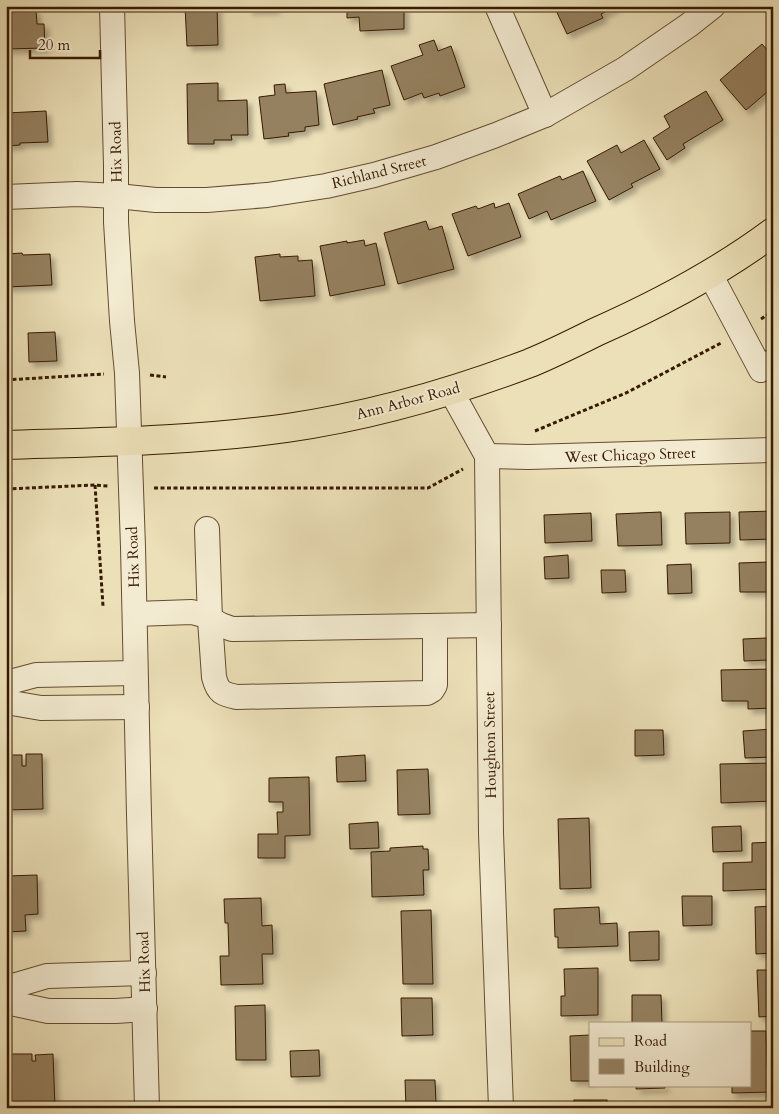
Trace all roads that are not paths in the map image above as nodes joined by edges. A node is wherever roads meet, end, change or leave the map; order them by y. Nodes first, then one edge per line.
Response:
1 (112, 6) edge
2 (497, 6) edge
3 (713, 6) edge
4 (545, 114) junction
5 (117, 196) junction
6 (6, 197) edge
7 (773, 232) edge
8 (710, 274) junction
9 (773, 361) edge
10 (451, 391) junction
11 (130, 440) junction
12 (6, 446) edge
13 (773, 450) edge
14 (487, 456) junction
15 (207, 529) dead end
16 (135, 614) junction
17 (210, 620) junction
18 (489, 625) junction
19 (435, 626) junction
20 (135, 674) junction
21 (6, 684) edge
22 (6, 702) edge
23 (136, 707) junction
24 (144, 973) junction
25 (6, 988) edge
26 (6, 1002) edge
27 (145, 1009) junction
28 (148, 1108) edge
29 (501, 1108) edge

1 - 5 street, Hix Road
2 - 4 street
3 - 4 street, Richland Street
4 - 5 street, Richland Street
5 - 6 street, Richland Street
5 - 11 street, Hix Road
7 - 8 main road, Ann Arbor Road
8 - 9 street
8 - 10 main road, Ann Arbor Road
10 - 11 main road, Ann Arbor Road
10 - 14 street, Houghton Street
11 - 12 main road, Ann Arbor Road
11 - 16 street, Hix Road
13 - 14 street, West Chicago Street
14 - 18 street, Houghton Street
15 - 17 street
16 - 17 street
16 - 20 street, Hix Road
17 - 19 street
17 - 19 street
18 - 19 street
18 - 29 street, Houghton Street
20 - 21 street
20 - 23 street, Hix Road
22 - 23 street
23 - 24 street, Hix Road
24 - 25 street
24 - 27 street, Hix Road
26 - 27 street
27 - 28 street, Hix Road

